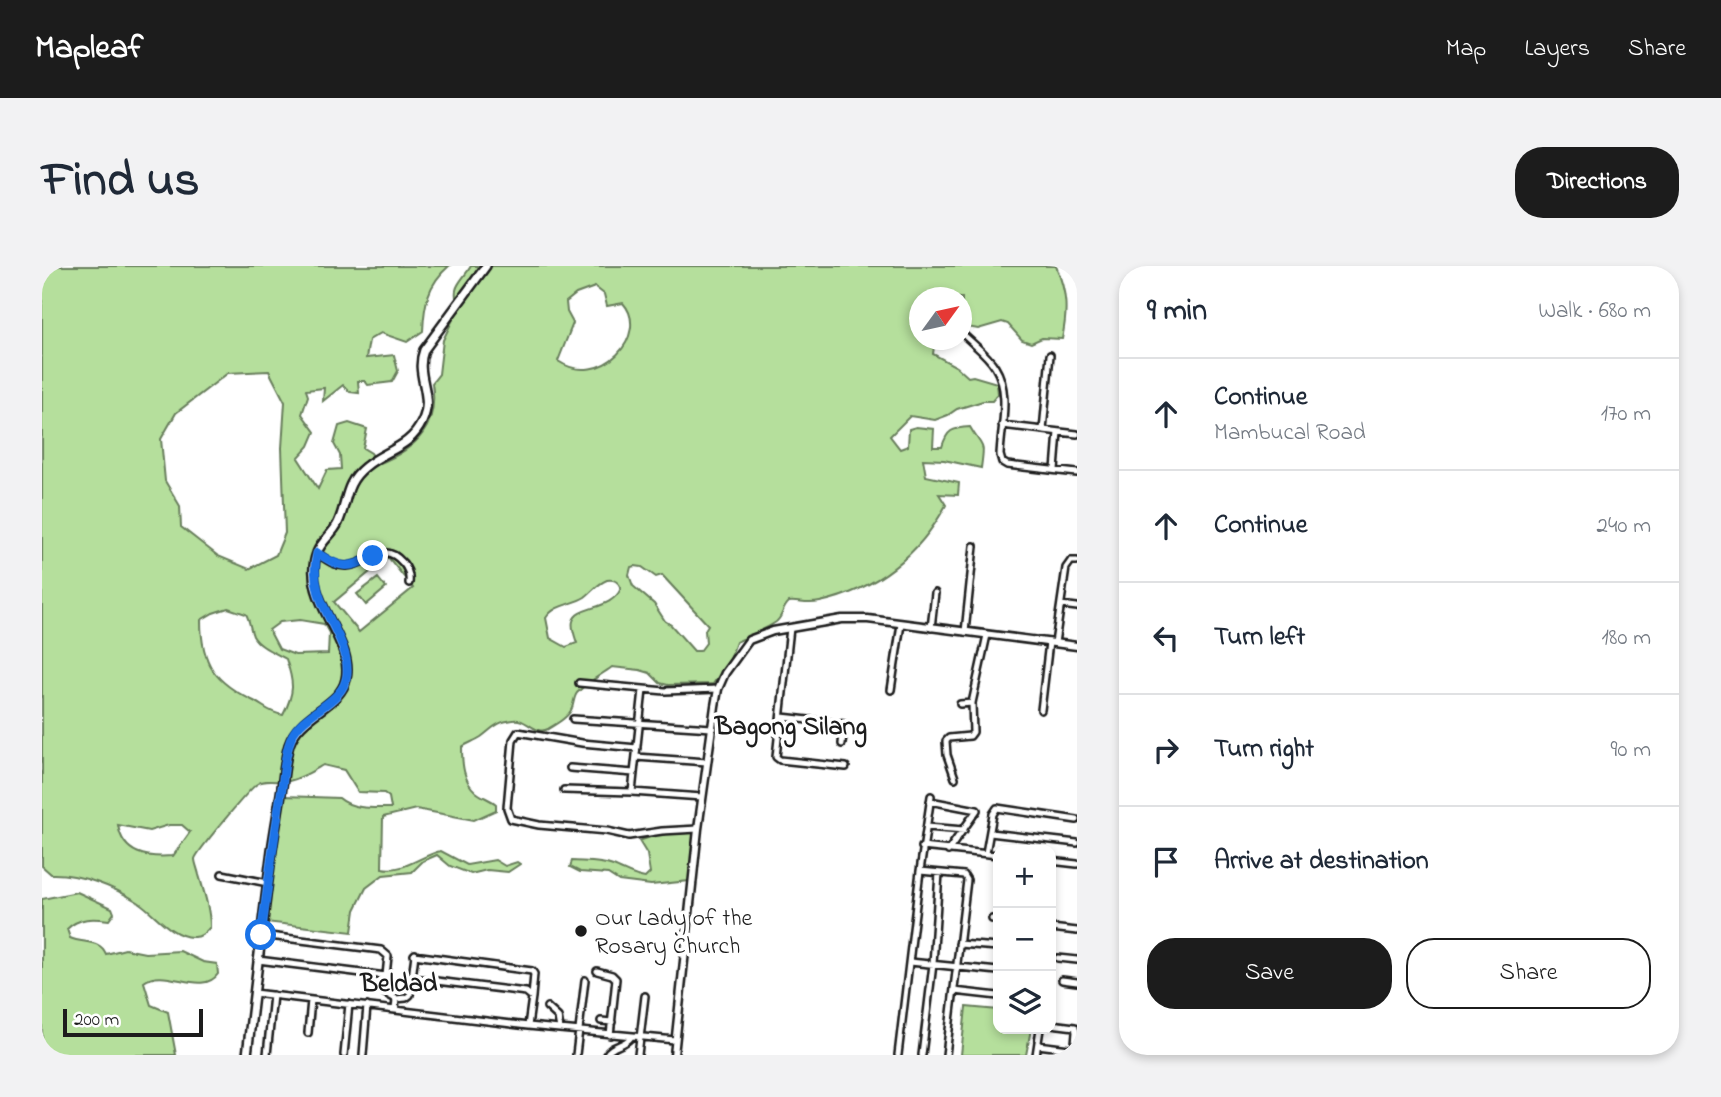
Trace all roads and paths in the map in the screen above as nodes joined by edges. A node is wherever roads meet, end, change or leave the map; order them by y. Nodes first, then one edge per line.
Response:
1 (486, 266) edge
2 (972, 343) edge
3 (1050, 355) dead end
4 (1002, 425) junction
5 (1043, 430) junction
6 (1058, 432) junction
7 (1077, 434) edge
8 (1055, 470) junction
9 (1077, 473) edge
10 (974, 546) dead end
11 (317, 553) junction
12 (1077, 561) edge
13 (409, 583) dead end
14 (935, 593) dead end
15 (1061, 605) junction
16 (1077, 607) edge
17 (901, 624) junction
18 (790, 628) junction
19 (931, 628) junction
20 (965, 632) junction
21 (987, 635) junction
22 (1052, 643) junction
23 (1077, 646) edge
24 (579, 683) dead end
25 (718, 689) junction
26 (643, 690) junction
27 (891, 690) dead end
28 (972, 703) junction
29 (960, 704) dead end
30 (1041, 710) dead end
31 (782, 717) junction
32 (573, 719) dead end
33 (640, 723) junction
34 (712, 728) junction
35 (842, 744) dead end
36 (637, 747) junction
37 (636, 757) junction
38 (707, 762) junction
39 (846, 767) dead end
40 (570, 768) dead end
41 (634, 773) junction
42 (955, 778) dead end
43 (564, 790) dead end
44 (632, 792) junction
45 (702, 797) junction
46 (1077, 820) edge
47 (927, 827) junction
48 (698, 829) junction
49 (964, 830) junction
50 (990, 833) junction
51 (1077, 843) edge
52 (922, 847) junction
53 (948, 850) junction
54 (986, 853) junction
55 (993, 854) edge
56 (1056, 862) edge
57 (1077, 864) edge
58 (920, 871) junction
59 (939, 873) junction
60 (222, 874) dead end
61 (268, 883) junction
62 (1056, 929) edge
63 (1077, 931) edge
64 (261, 935) junction
65 (959, 944) junction
66 (993, 947) edge
67 (1058, 958) dead end
68 (258, 960) junction
69 (1077, 960) edge
70 (910, 962) junction
71 (933, 964) junction
72 (957, 968) junction
73 (597, 971) dead end
74 (993, 971) edge
75 (386, 976) junction
76 (412, 978) junction
77 (585, 980) dead end
78 (1062, 980) dead end
79 (1077, 982) edge
80 (954, 991) junction
81 (254, 993) junction
82 (273, 995) junction
83 (993, 995) edge
84 (645, 996) dead end
85 (532, 997) junction
86 (396, 999) junction
87 (311, 1000) junction
88 (349, 1004) junction
89 (367, 1006) junction
90 (547, 1007) dead end
91 (395, 1010) junction
92 (601, 1021) dead end
93 (612, 1022) junction
94 (1056, 1025) edge
95 (528, 1026) junction
96 (560, 1029) junction
97 (578, 1031) junction
98 (308, 1033) dead end
99 (1039, 1034) edge
100 (610, 1035) junction
101 (631, 1037) junction
102 (641, 1038) junction
103 (675, 1040) junction
104 (1038, 1045) junction
105 (1055, 1047) junction
106 (1075, 1052) edge
107 (247, 1055) edge
108 (267, 1055) edge
109 (344, 1055) edge
110 (363, 1055) edge
111 (576, 1055) edge
112 (606, 1055) edge
113 (638, 1055) edge
114 (674, 1055) edge
115 (898, 1055) edge
116 (922, 1055) edge
117 (946, 1055) edge
118 (1036, 1055) edge
119 (1054, 1055) edge

1 - 11 main road
2 - 4 street
3 - 5 street
4 - 5 street
4 - 8 street
5 - 6 street
6 - 7 street
6 - 8 street
8 - 9 street
10 - 20 street
11 - 13 street
11 - 61 main road
12 - 15 street
14 - 19 street
15 - 16 street
15 - 22 street
17 - 18 street
17 - 19 street
17 - 27 street
18 - 25 street
18 - 31 street
19 - 20 street
20 - 21 street
21 - 22 street
21 - 28 street
22 - 23 street
22 - 30 street
24 - 26 street
25 - 26 street
25 - 34 street
26 - 33 street
28 - 29 street
28 - 42 street
31 - 35 street
31 - 39 street
32 - 33 street
33 - 34 street
33 - 36 street
34 - 38 street
36 - 37 street
36 - 48 street
37 - 38 street
37 - 41 street
38 - 45 street
40 - 41 street
41 - 44 street
43 - 44 street
44 - 45 street
45 - 48 street
46 - 50 street
47 - 49 street
47 - 49 street
47 - 52 street
48 - 103 street
49 - 53 street
50 - 51 street
50 - 54 street
52 - 53 street
52 - 58 street
53 - 54 street
54 - 55 street
56 - 57 street
58 - 59 street
58 - 70 street
59 - 65 street
59 - 71 street
60 - 61 street
61 - 64 main road
62 - 63 street
64 - 68 main road
64 - 75 street
65 - 66 street
65 - 72 street
67 - 69 street
68 - 75 street
68 - 81 main road
70 - 71 street
70 - 115 street
71 - 72 street
71 - 116 street
72 - 74 street
72 - 80 street
73 - 93 street
75 - 86 street
76 - 85 street
76 - 85 street
76 - 86 street
77 - 97 street
78 - 79 street
80 - 83 street
80 - 117 street
81 - 82 street
81 - 107 main road
82 - 87 street
82 - 108 street
84 - 102 street
85 - 95 street
86 - 91 street
87 - 88 street
87 - 98 street
88 - 89 street
88 - 109 street
89 - 91 street
89 - 110 street
90 - 96 street
91 - 95 street
92 - 93 street
93 - 100 street
94 - 106 street
95 - 96 street
96 - 97 street
97 - 100 street
97 - 111 street
99 - 104 street
100 - 101 street
101 - 102 street
101 - 112 street
102 - 103 street
102 - 113 street
103 - 114 street
104 - 105 street
104 - 118 street
105 - 106 street
105 - 119 street

